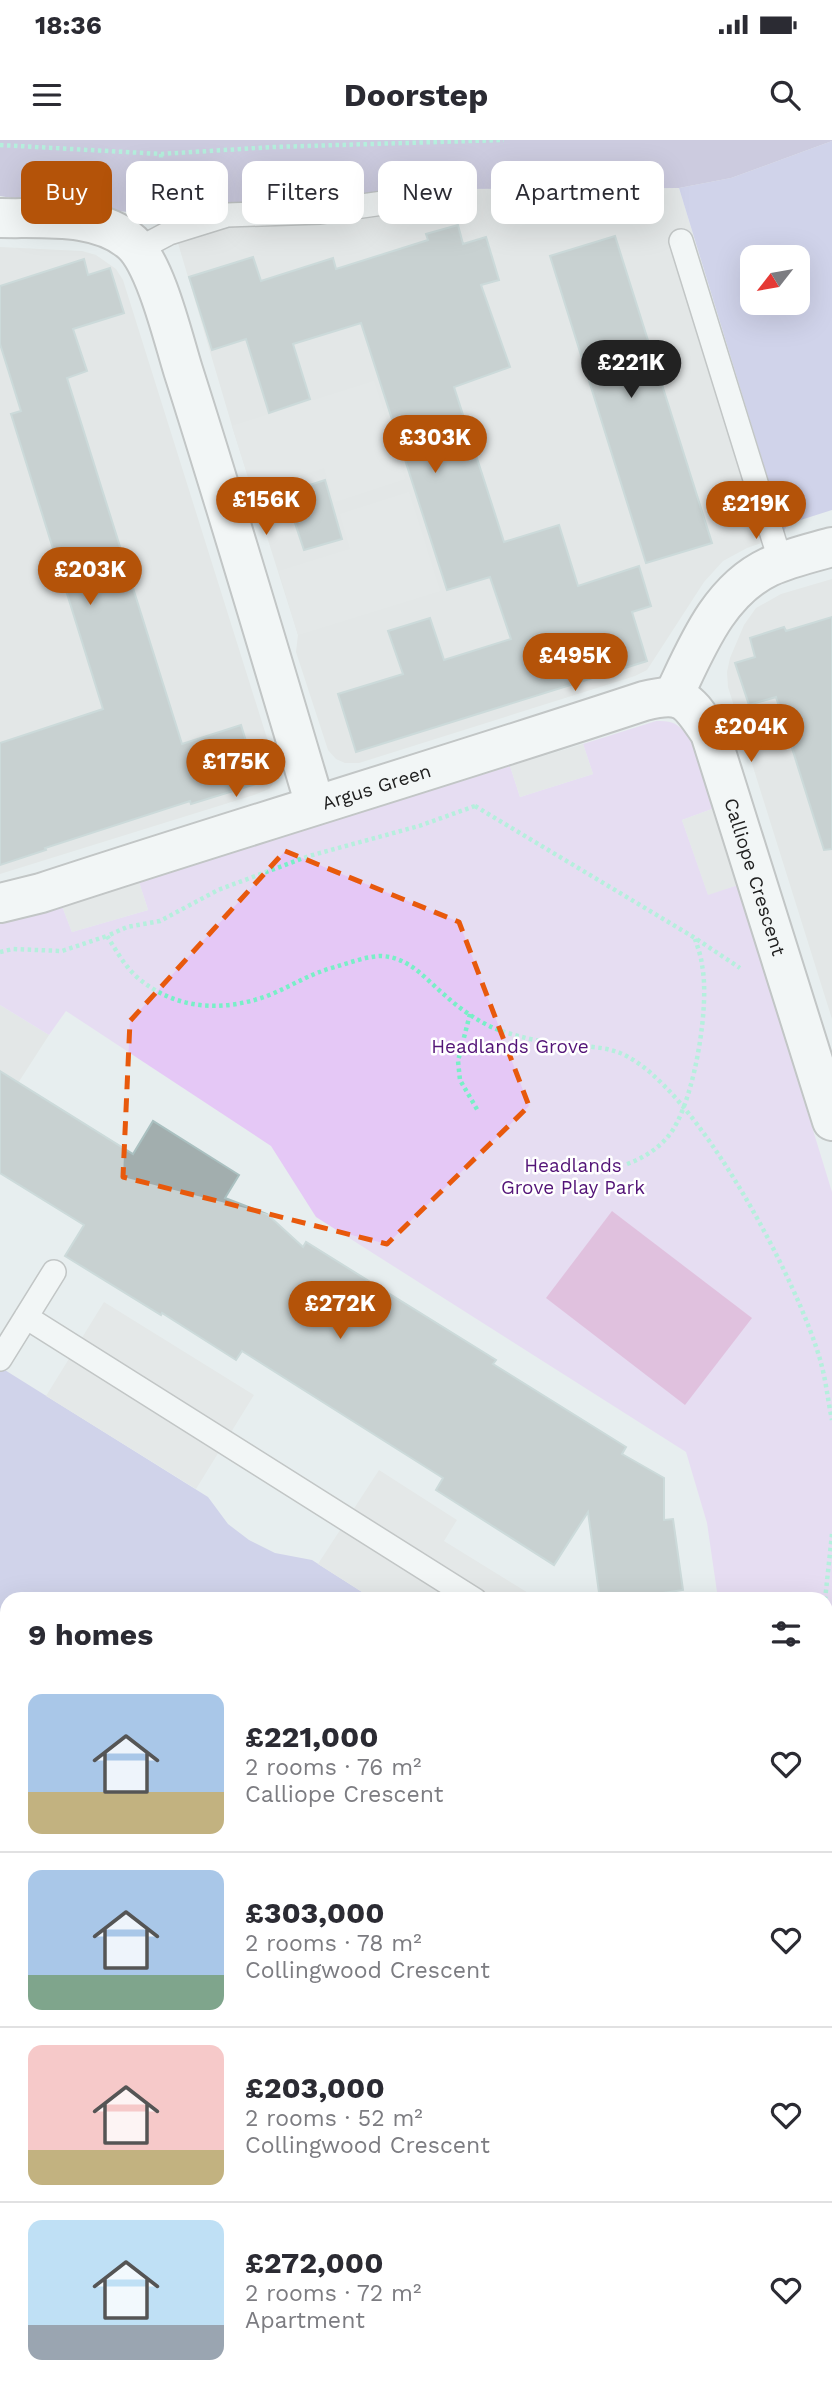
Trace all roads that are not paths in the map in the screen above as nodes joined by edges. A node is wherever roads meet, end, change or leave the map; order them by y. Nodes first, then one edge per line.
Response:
1 (378, 204) edge
2 (0, 218) edge
3 (153, 241) junction
4 (681, 241) dead end
5 (832, 547) edge
6 (781, 563) junction
7 (673, 696) junction
8 (315, 805) junction
9 (0, 903) edge
10 (832, 1121) edge
11 (54, 1272) dead end
12 (26, 1317) junction
13 (0, 1359) edge
14 (462, 1592) edge

1 - 3 lane
2 - 3 street
3 - 8 street
4 - 6 lane
5 - 6 street
6 - 7 street
7 - 8 street, Argus Green
7 - 10 street, Calliope Crescent
8 - 9 street, Argus Green
11 - 12 lane
12 - 13 lane
12 - 14 lane

